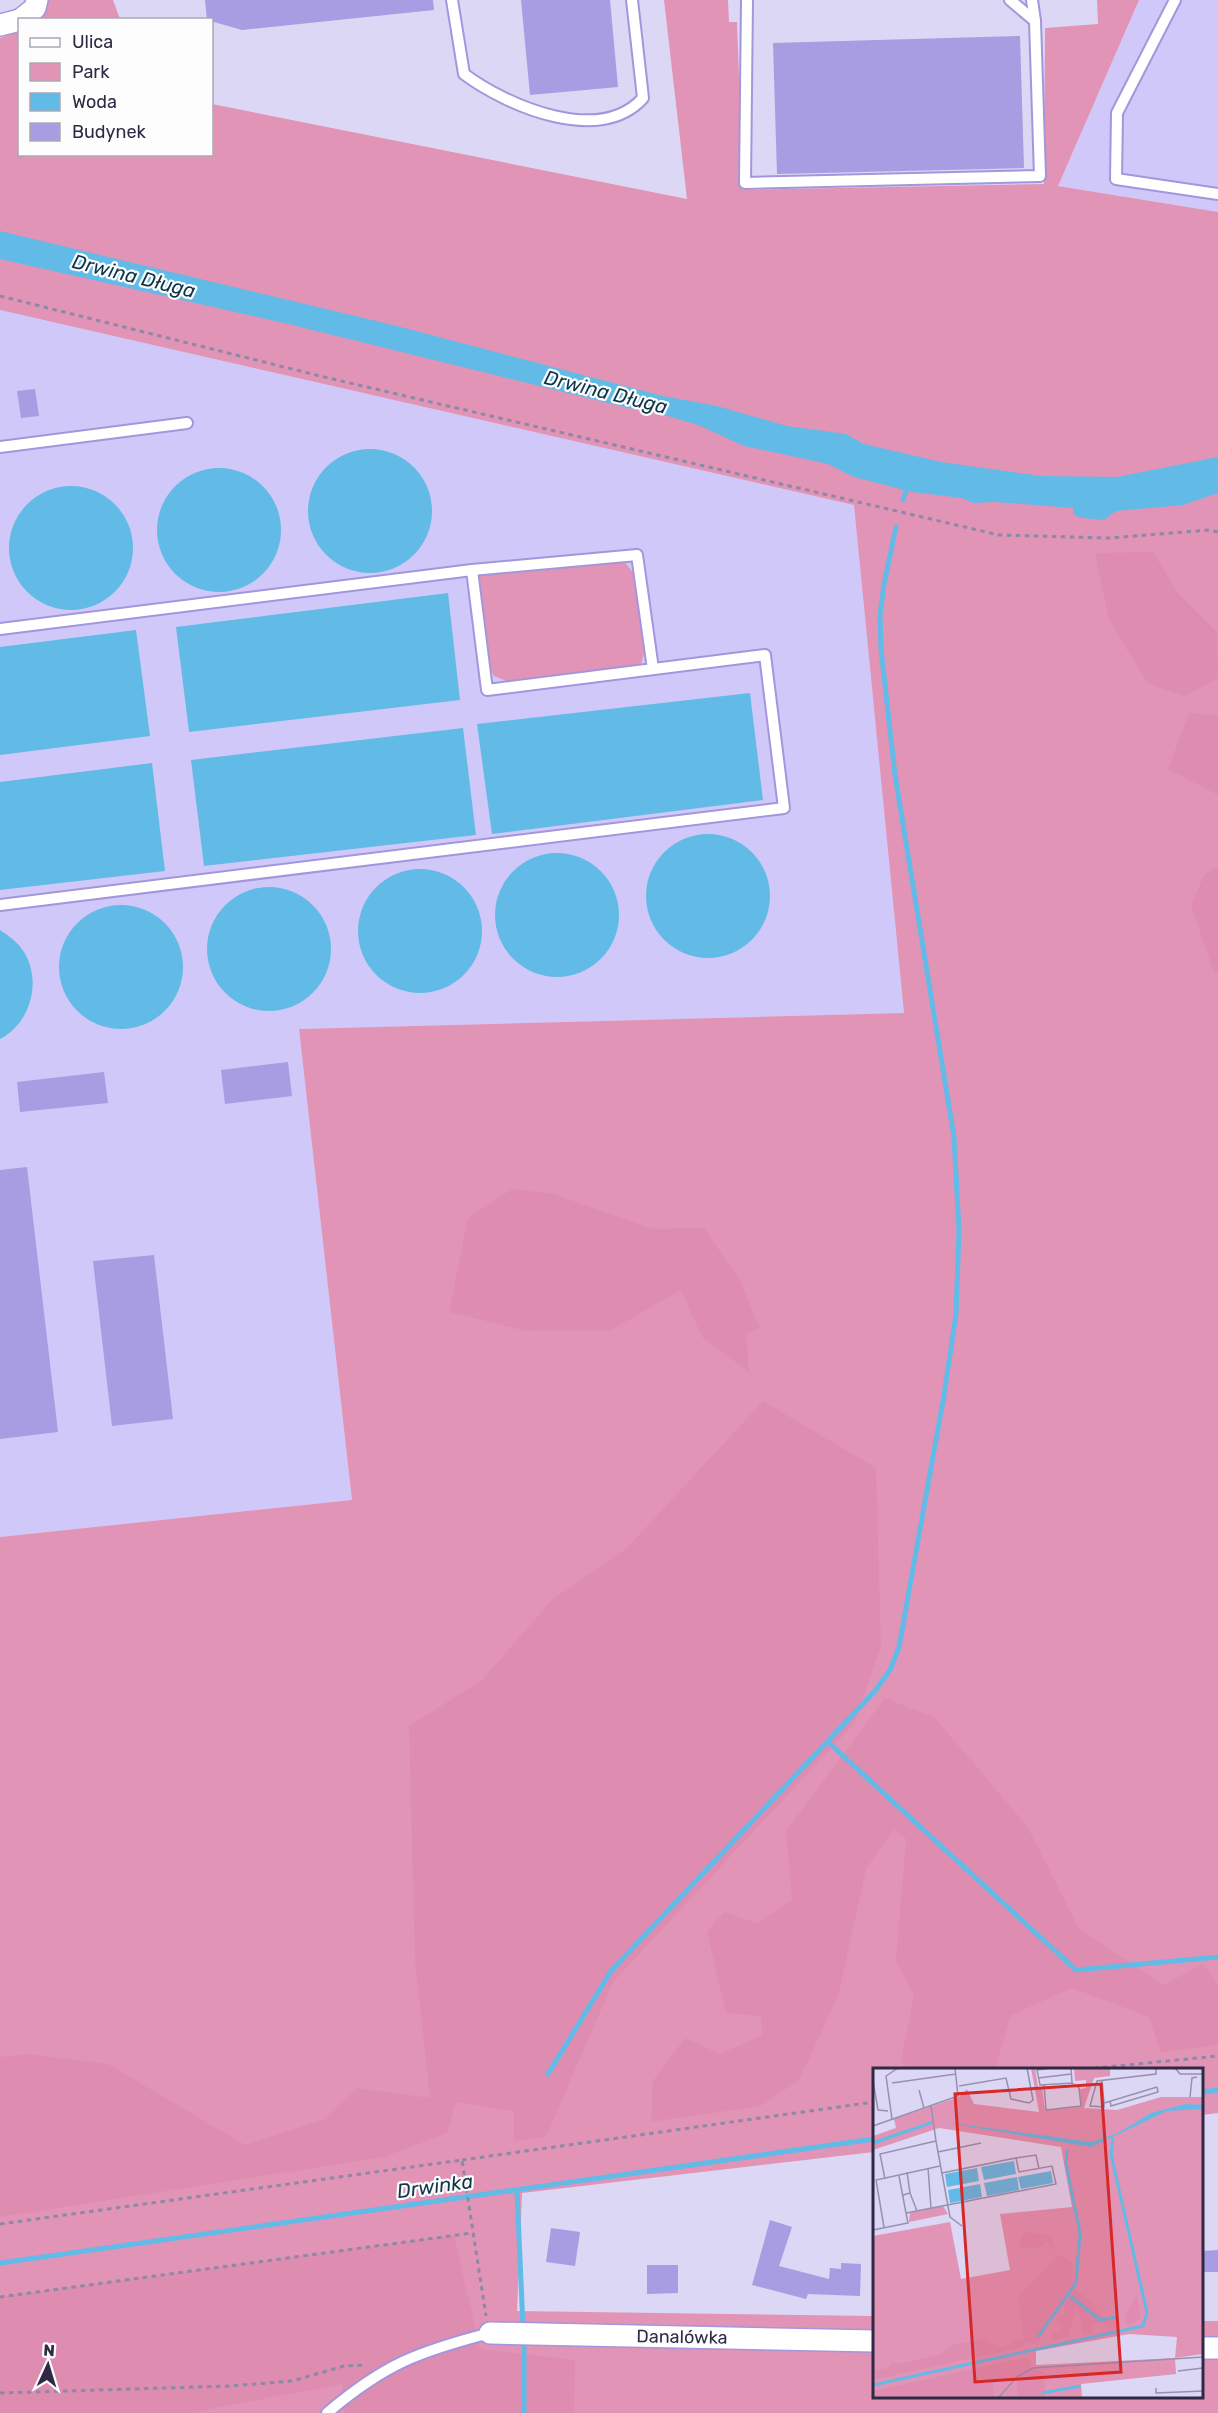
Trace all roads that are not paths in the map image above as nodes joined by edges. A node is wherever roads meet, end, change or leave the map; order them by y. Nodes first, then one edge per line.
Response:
1 (37, 0) edge
2 (452, 0) edge
3 (632, 0) edge
4 (747, 0) edge
5 (1010, 0) edge
6 (1032, 0) edge
7 (1175, 0) edge
8 (22, 18) edge
9 (18, 20) edge
10 (1035, 21) junction
11 (0, 25) edge
12 (1218, 194) edge
13 (187, 423) dead end
14 (0, 447) edge
15 (472, 570) junction
16 (0, 629) edge
17 (653, 669) junction
18 (0, 905) edge
19 (490, 2333) joint
20 (873, 2341) edge
21 (327, 2413) edge

1 - 8 street
2 - 3 lane
4 - 10 lane
5 - 10 lane
6 - 10 lane
7 - 12 lane
9 - 11 street
13 - 14 lane
15 - 16 lane
15 - 17 lane
15 - 17 lane
17 - 18 lane
19 - 20 street, Danalówka
19 - 21 lane

